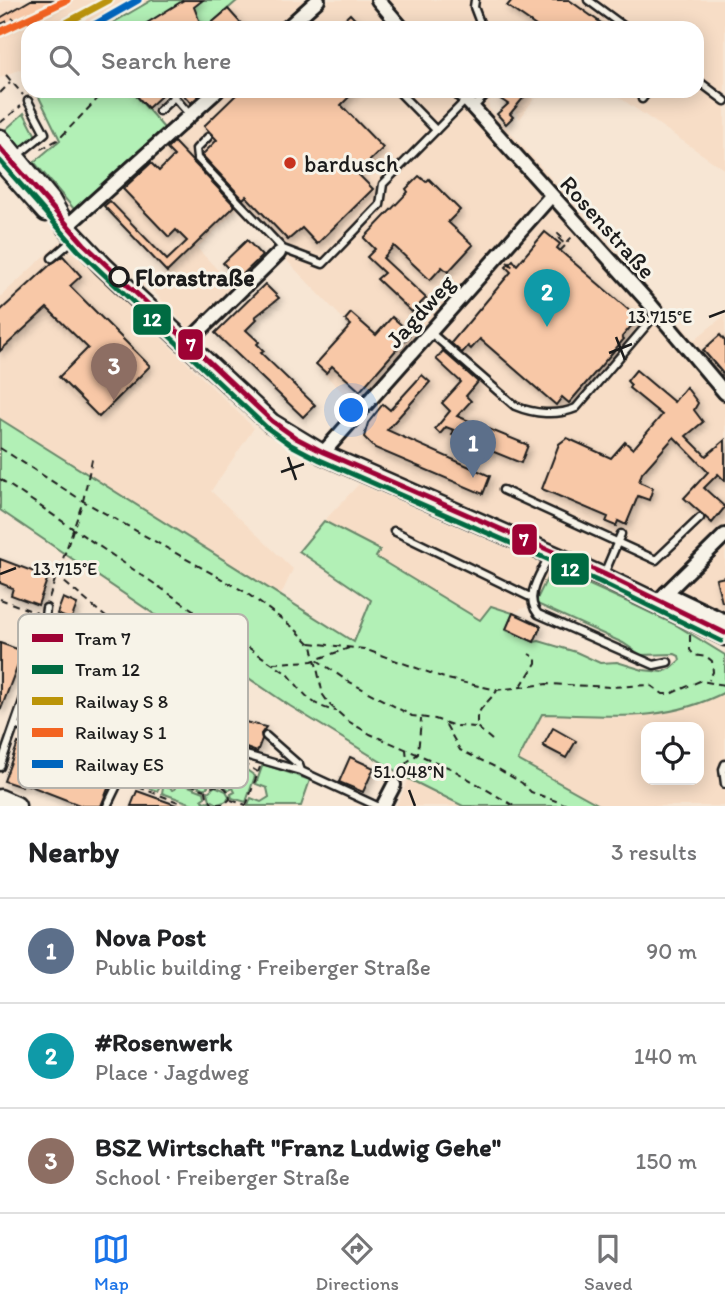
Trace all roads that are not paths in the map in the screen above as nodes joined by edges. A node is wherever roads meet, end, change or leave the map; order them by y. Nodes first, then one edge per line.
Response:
1 (318, 0) edge
2 (378, 0) edge
3 (475, 0) edge
4 (588, 0) edge
5 (294, 21) edge
6 (396, 21) edge
7 (479, 21) edge
8 (616, 21) edge
9 (704, 85) edge
10 (169, 98) edge
11 (175, 98) edge
12 (208, 98) edge
13 (405, 98) edge
14 (466, 100) edge
15 (28, 101) road end
16 (725, 101) edge
17 (159, 111) dead end
18 (190, 115) junction
19 (436, 130) junction
20 (208, 137) dead end
21 (0, 139) edge
22 (8, 158) edge
23 (551, 196) junction
24 (71, 232) junction
25 (281, 251) junction
26 (52, 258) dead end
27 (657, 313) junction
28 (430, 331) junction
29 (186, 344) junction
30 (725, 393) edge
31 (321, 454) junction
32 (503, 490) dead end
33 (700, 518) dead end
34 (394, 531) dead end
35 (621, 534) dead end
36 (725, 535) edge
37 (617, 543) junction
38 (550, 554) junction
39 (603, 577) junction
40 (530, 597) junction
41 (662, 597) junction
42 (46, 608) road end
43 (45, 614) edge
44 (725, 621) edge
45 (725, 636) edge
46 (668, 662) dead end
47 (18, 716) edge
48 (15, 725) junction
49 (18, 726) edge
50 (266, 736) dead end
51 (248, 755) edge
52 (725, 764) edge
53 (0, 767) edge
54 (301, 771) junction
55 (725, 784) edge
56 (394, 785) road end
57 (116, 788) edge
58 (0, 799) edge
59 (16, 806) edge
60 (107, 806) edge
61 (377, 806) edge
62 (383, 806) edge

1 - 5 street
2 - 6 street
3 - 7 lane
4 - 8 lane
9 - 16 lane
10 - 17 lane
11 - 18 lane
12 - 18 street
13 - 19 lane
14 - 19 lane
14 - 23 street, Rosenstraße
15 - 22 lane
18 - 24 street
19 - 25 lane
20 - 25 lane
21 - 22 street
22 - 24 street
23 - 27 street, Rosenstraße
23 - 28 street, Jagdweg
24 - 26 lane
24 - 29 street
25 - 29 street
27 - 28 lane
27 - 30 street, Rosenstraße
28 - 31 street, Jagdweg
29 - 31 street
31 - 38 street
32 - 37 lane
33 - 37 lane
34 - 40 lane
35 - 37 lane
36 - 41 street
37 - 39 lane
38 - 39 street
38 - 40 lane
39 - 41 street
40 - 46 lane
41 - 44 street
41 - 45 street
42 - 43 lane
47 - 48 lane
48 - 49 lane
48 - 53 lane
50 - 54 lane
51 - 54 lane
52 - 55 lane
54 - 61 lane
56 - 62 street
57 - 60 lane
58 - 59 street

